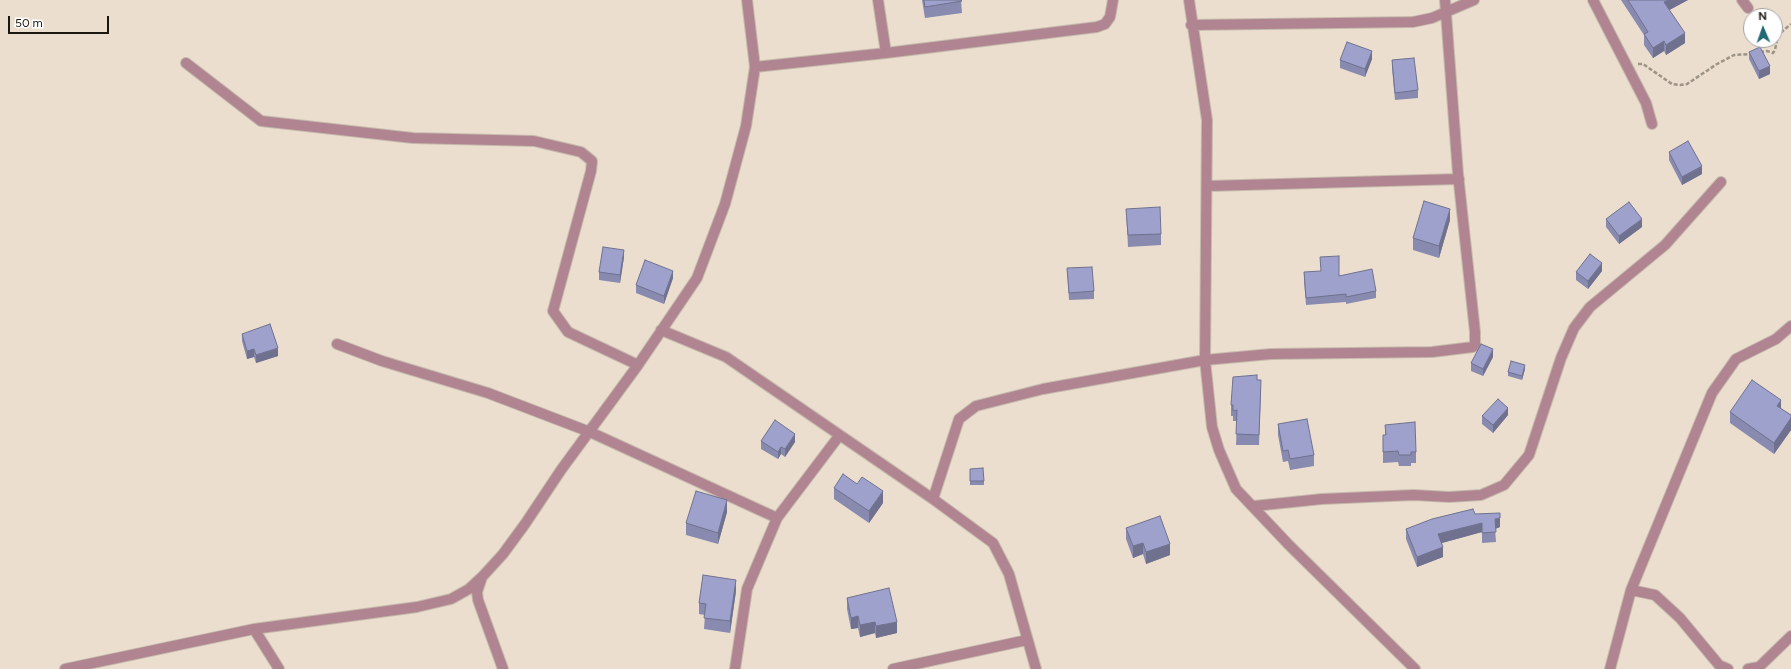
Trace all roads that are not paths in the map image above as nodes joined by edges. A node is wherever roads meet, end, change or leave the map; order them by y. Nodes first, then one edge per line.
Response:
1 (747, 0) edge
2 (878, 0) edge
3 (1113, 0) edge
4 (1189, 0) edge
5 (1444, 0) edge
6 (1474, 0) edge
7 (1594, 0) edge
8 (1446, 12) junction
9 (1191, 25) junction
10 (886, 54) junction
11 (186, 64) dead end
12 (755, 67) junction
13 (1652, 124) dead end
14 (1459, 179) junction
15 (1721, 182) dead end
16 (1208, 186) junction
17 (1791, 326) edge
18 (662, 330) junction
19 (337, 344) dead end
20 (1205, 360) junction
21 (638, 365) junction
22 (590, 432) junction
23 (839, 436) junction
24 (933, 499) junction
25 (1254, 506) junction
26 (777, 518) junction
27 (482, 577) junction
28 (1632, 590) junction
29 (254, 629) junction
30 (1791, 636) edge
31 (1027, 640) junction
32 (65, 669) edge
33 (279, 669) edge
34 (503, 669) edge
35 (735, 669) edge
36 (893, 669) edge
37 (1036, 669) edge
38 (1415, 669) edge
39 (1610, 669) edge
40 (1728, 669) edge
41 (1748, 669) edge

1 - 12 street
2 - 10 street
3 - 10 street
4 - 9 street
5 - 8 street
6 - 8 street
7 - 13 street
8 - 9 street
8 - 14 street
9 - 16 street
10 - 12 street
11 - 21 street
12 - 18 street
14 - 16 street
14 - 20 street
15 - 25 street
16 - 20 street
17 - 28 street
18 - 21 street
18 - 23 street
19 - 22 street
20 - 24 street
20 - 25 street
21 - 22 street
22 - 26 street
22 - 27 street
23 - 24 street
23 - 26 street
24 - 31 street
25 - 38 street
26 - 35 street
27 - 29 street
27 - 34 street
28 - 39 street
28 - 40 street
29 - 32 street
29 - 33 street
30 - 41 street
31 - 36 street
31 - 37 street

